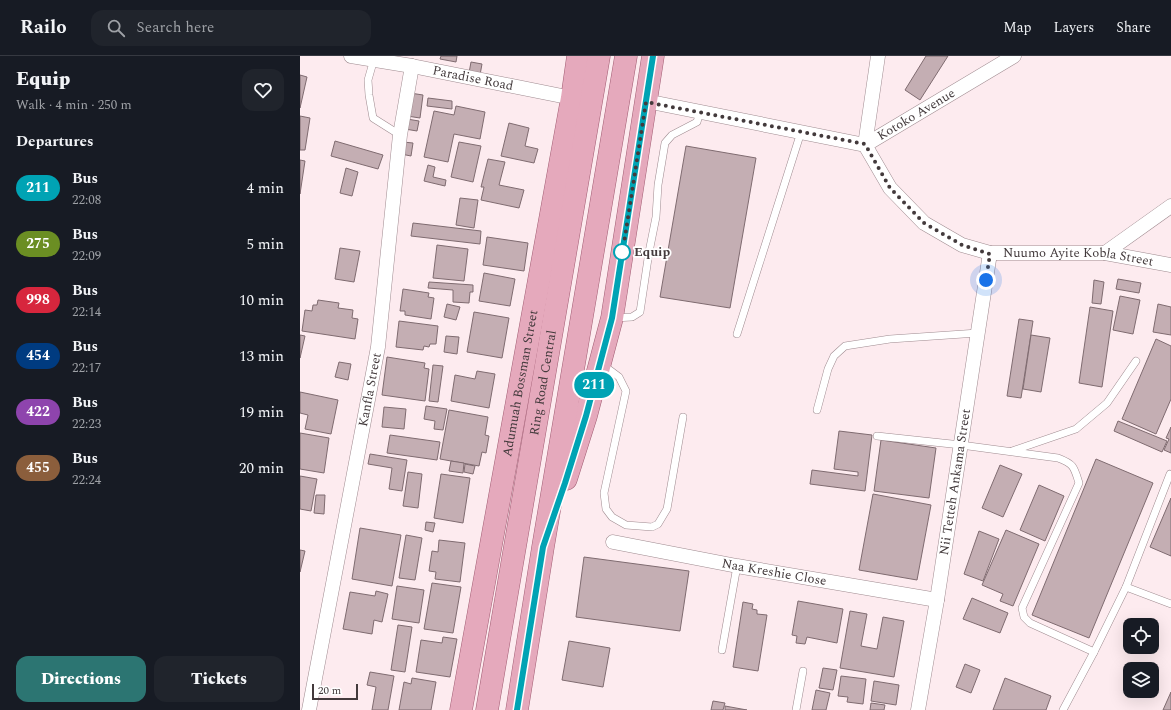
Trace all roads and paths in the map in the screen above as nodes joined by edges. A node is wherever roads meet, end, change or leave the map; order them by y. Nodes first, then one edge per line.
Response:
1 (351, 56) edge
2 (578, 56) edge
3 (599, 56) edge
4 (626, 56) edge
5 (652, 56) edge
6 (878, 56) edge
7 (1014, 56) edge
8 (374, 60) junction
9 (412, 66) junction
10 (572, 98) junction
11 (646, 102) junction
12 (700, 112) junction
13 (801, 132) junction
14 (400, 135) junction
15 (865, 144) junction
16 (1171, 206) edge
17 (1105, 253) junction
18 (990, 254) junction
19 (1171, 265) edge
20 (612, 318) junction
21 (978, 333) junction
22 (737, 334) dead end
23 (1136, 361) dead end
24 (600, 363) junction
25 (817, 410) dead end
26 (683, 417) dead end
27 (877, 436) dead end
28 (961, 445) junction
29 (1010, 451) junction
30 (1170, 474) dead end
31 (613, 542) dead end
32 (543, 547) junction
33 (737, 566) junction
34 (1126, 587) junction
35 (936, 600) junction
36 (1171, 604) edge
37 (722, 650) dead end
38 (1094, 652) junction
39 (803, 671) dead end
40 (309, 710) edge
41 (461, 710) edge
42 (487, 710) edge
43 (517, 710) edge
44 (796, 710) edge
45 (918, 710) edge
46 (1063, 710) edge

1 - 8 street, Paradise Road
2 - 10 main road, Adumuah Bossman Street
3 - 42 main road, Ring Road Central
4 - 32 main road
5 - 11 main road
6 - 15 street
7 - 15 street, Kotoko Avenue
8 - 9 street, Paradise Road
8 - 14 lane
9 - 10 street, Paradise Road
9 - 14 street, Kanfla Street
10 - 41 main road, Adumuah Bossman Street
11 - 12 street, Kotoko Avenue
11 - 20 main road
12 - 13 street, Kotoko Avenue
12 - 20 lane
13 - 15 street, Kotoko Avenue
13 - 22 lane
14 - 40 street, Kanfla Street
15 - 18 street, Nuumo Ayite Kobla Street
16 - 17 street
17 - 18 street, Nuumo Ayite Kobla Street
17 - 19 street, Nuumo Ayite Kobla Street
18 - 21 street, Nii Tetteh Ankama Street
20 - 24 main road
21 - 25 lane
21 - 28 street, Nii Tetteh Ankama Street
23 - 29 lane
24 - 26 lane
24 - 32 main road
27 - 28 lane
28 - 29 lane
28 - 35 street, Nii Tetteh Ankama Street
29 - 38 lane
30 - 34 lane
31 - 33 street, Naa Kreshie Close
32 - 43 main road
33 - 35 street, Naa Kreshie Close
33 - 37 lane
34 - 36 lane
34 - 38 lane
35 - 45 street, Nii Tetteh Ankama Street
38 - 46 lane
39 - 44 lane

